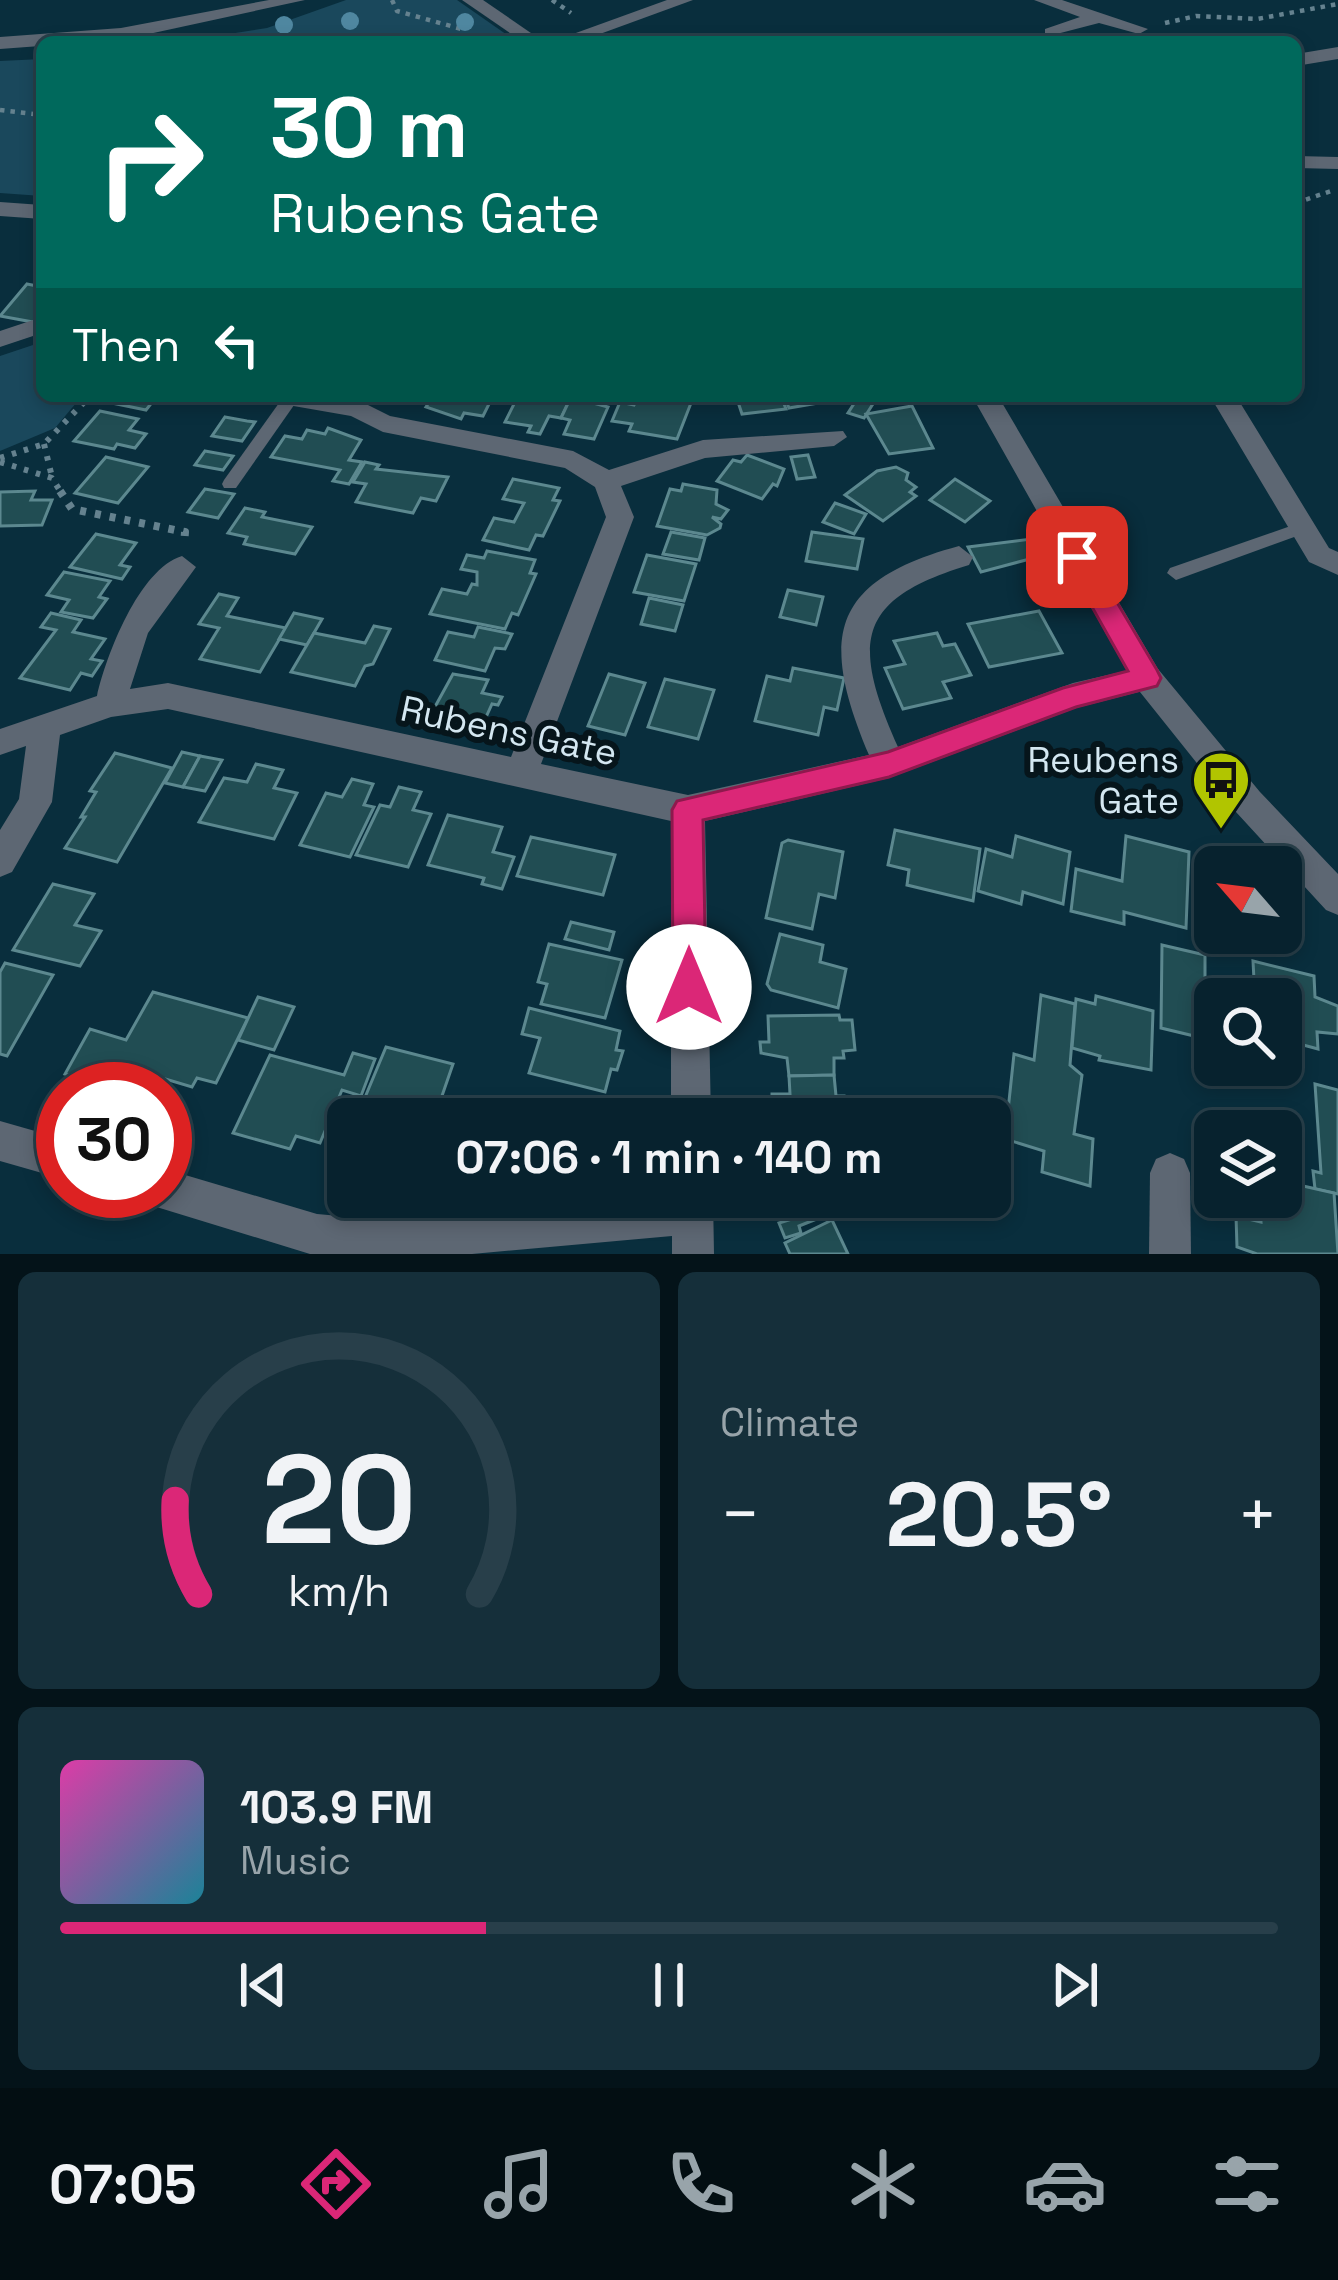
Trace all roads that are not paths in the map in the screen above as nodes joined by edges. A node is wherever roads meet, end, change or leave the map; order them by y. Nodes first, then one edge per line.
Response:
1 (296, 0) edge
2 (472, 0) edge
3 (684, 0) edge
4 (1043, 0) edge
5 (1098, 16) junction
6 (1138, 29) dead end
7 (1051, 34) dead end
8 (94, 36) edge
9 (526, 36) edge
10 (578, 36) edge
11 (36, 40) edge
12 (0, 43) edge
13 (1338, 53) edge
14 (1302, 59) edge
15 (1302, 162) edge
16 (1338, 163) edge
17 (0, 209) edge
18 (36, 212) edge
19 (36, 327) edge
20 (0, 339) edge
21 (289, 402) edge
22 (362, 402) edge
23 (988, 402) edge
24 (1234, 402) edge
25 (834, 436) dead end
26 (606, 481) junction
27 (230, 484) dead end
28 (1302, 528) junction
29 (959, 557) dead end
30 (1338, 565) edge
31 (182, 567) road end
32 (1176, 573) dead end
33 (1147, 678) junction
34 (111, 704) junction
35 (45, 727) junction
36 (0, 742) edge
37 (889, 764) junction
38 (522, 772) junction
39 (688, 810) junction
40 (0, 861) edge
41 (1338, 899) edge
42 (691, 1098) edge
43 (3, 1147) edge
44 (36, 1154) edge
45 (1170, 1173) dead end
46 (192, 1198) edge
47 (692, 1221) edge
48 (384, 1248) edge
49 (1170, 1254) edge

1 - 8 street
2 - 9 street
3 - 10 street
4 - 5 street
5 - 6 street
5 - 7 street
11 - 12 street
13 - 14 street
15 - 16 street
17 - 18 street
19 - 20 street
21 - 27 lane
22 - 26 street
23 - 33 street
24 - 28 street
25 - 26 street
26 - 38 street
28 - 30 street
28 - 32 lane
29 - 37 street
31 - 34 street
33 - 37 street, Rubens Gate
33 - 41 street
34 - 35 street, Rubens Gate
34 - 38 street, Rubens Gate
35 - 36 street, Rubens Gate
35 - 40 street
37 - 39 street, Rubens Gate
38 - 39 street, Rubens Gate
39 - 42 street
43 - 44 street
45 - 49 street
46 - 48 street
47 - 48 street

